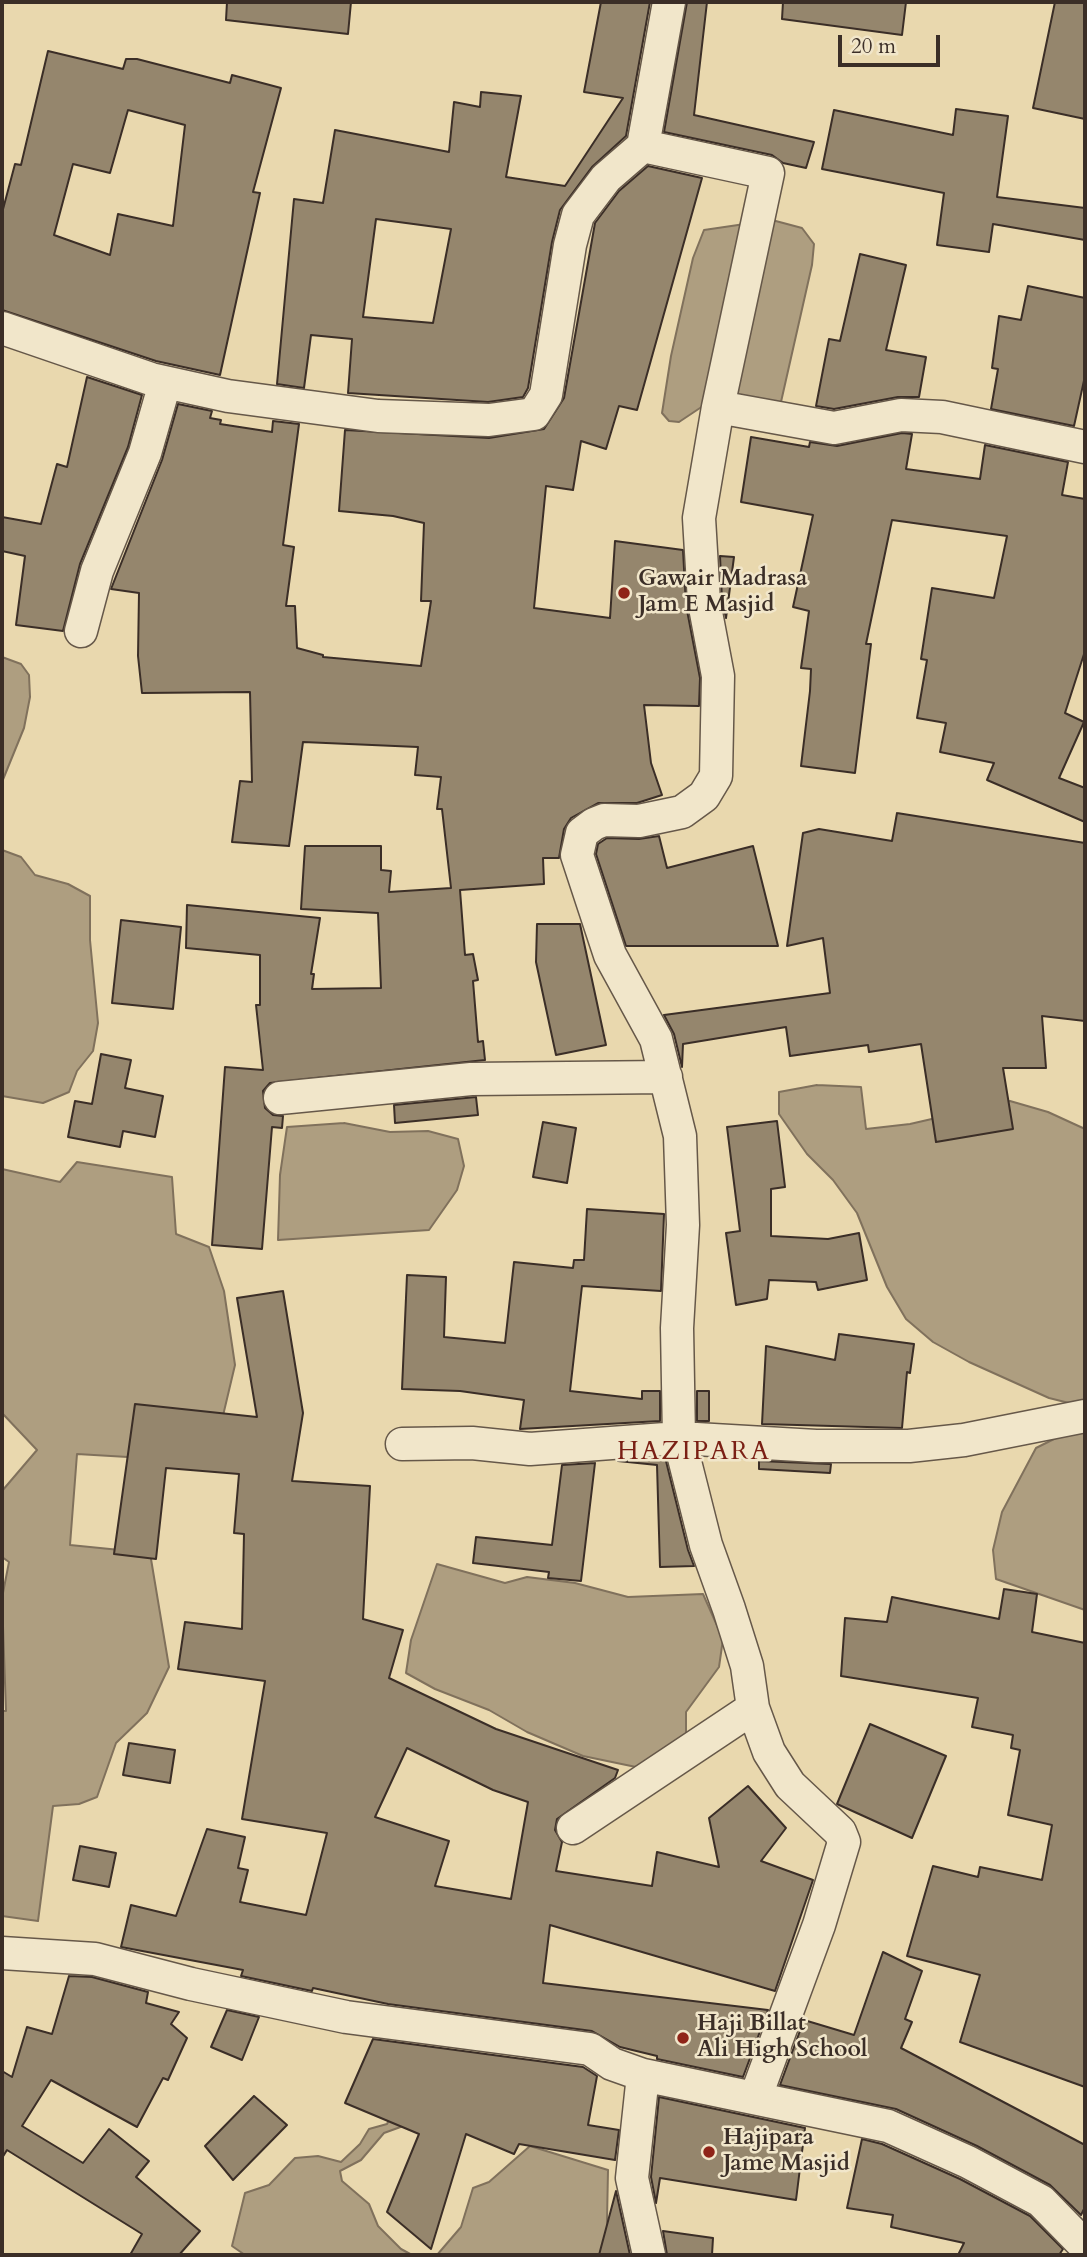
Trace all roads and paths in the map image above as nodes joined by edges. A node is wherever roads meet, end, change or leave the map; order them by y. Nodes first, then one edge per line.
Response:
1 (669, 2) edge
2 (643, 146) junction
3 (2, 328) edge
4 (165, 383) junction
5 (718, 407) junction
6 (1085, 447) edge
7 (81, 631) dead end
8 (666, 1077) junction
9 (279, 1098) dead end
10 (1085, 1416) edge
11 (679, 1438) junction
12 (402, 1444) dead end
13 (753, 1708) junction
14 (573, 1828) dead end
15 (2, 1954) edge
16 (643, 2075) junction
17 (756, 2096) junction
18 (1083, 2240) edge
19 (649, 2255) edge

1 - 2 street
2 - 4 street
2 - 5 street
3 - 4 street
4 - 7 street
5 - 6 street
5 - 8 street
8 - 9 street
8 - 11 street
10 - 11 street
11 - 12 street
11 - 13 street
13 - 14 street
13 - 17 street
15 - 16 street
16 - 17 street
16 - 19 street
17 - 18 street

